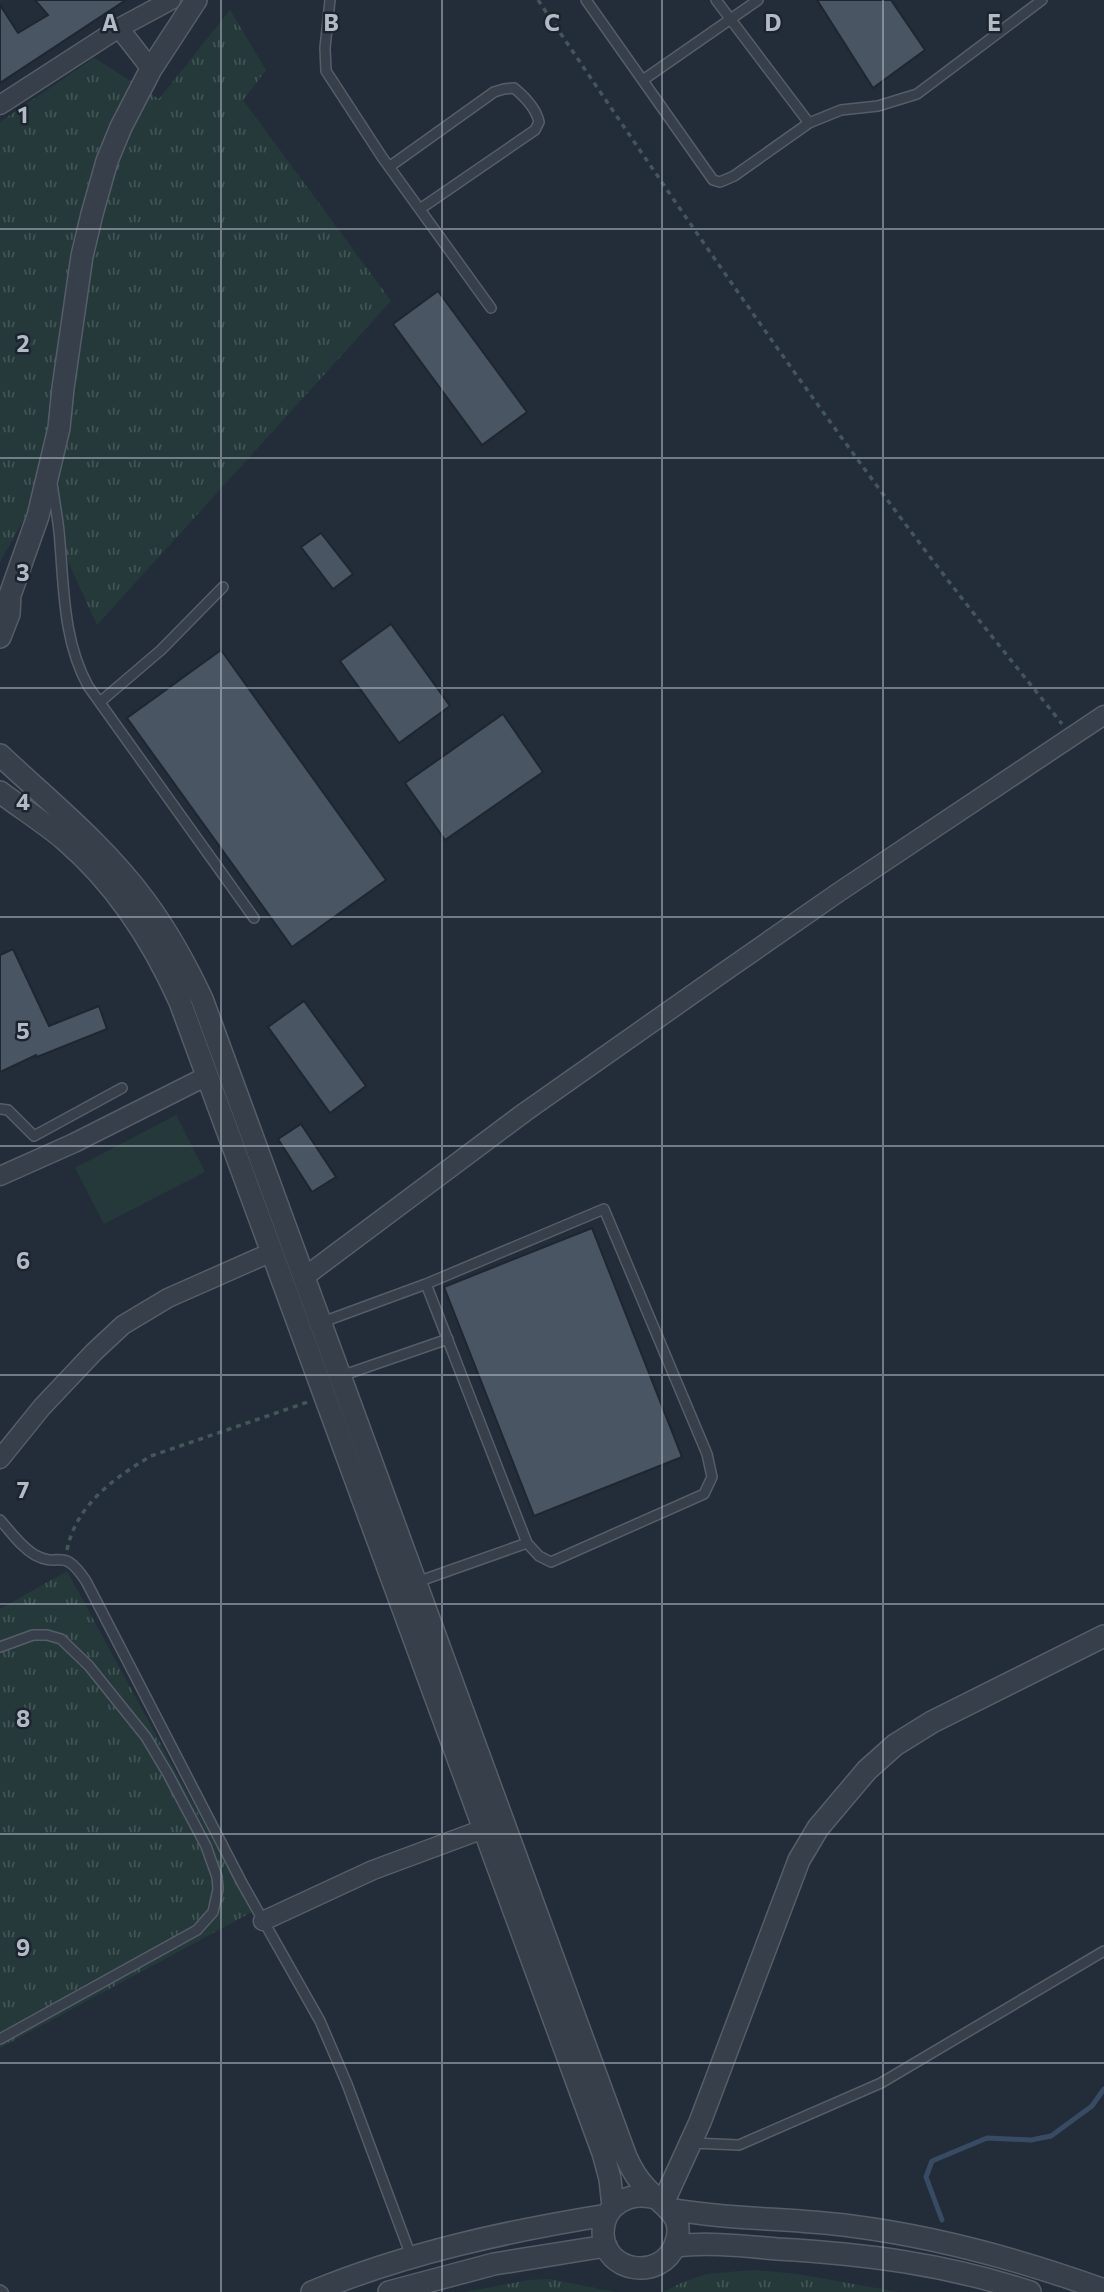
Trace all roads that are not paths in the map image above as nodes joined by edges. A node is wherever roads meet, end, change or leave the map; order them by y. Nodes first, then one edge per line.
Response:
1 (171, 0) edge
2 (195, 0) edge
3 (330, 0) edge
4 (586, 0) edge
5 (716, 0) edge
6 (758, 0) edge
7 (1042, 0) edge
8 (729, 19) junction
9 (119, 28) junction
10 (150, 69) junction
11 (643, 80) junction
12 (0, 105) edge
13 (809, 123) junction
14 (389, 167) junction
15 (420, 209) junction
16 (491, 307) dead end
17 (50, 468) junction
18 (223, 587) dead end
19 (5, 600) edge
20 (0, 637) edge
21 (100, 702) junction
22 (1099, 717) edge
23 (0, 755) edge
24 (0, 792) edge
25 (254, 918) dead end
26 (207, 1076) junction
27 (122, 1088) dead end
28 (0, 1109) edge
29 (0, 1176) edge
30 (272, 1252) junction
31 (303, 1278) junction
32 (426, 1284) junction
33 (310, 1327) junction
34 (448, 1339) junction
35 (328, 1386) junction
36 (0, 1459) edge
37 (0, 1520) edge
38 (527, 1543) junction
39 (406, 1586) junction
40 (1104, 1636) edge
41 (0, 1647) edge
42 (494, 1825) junction
43 (263, 1921) junction
44 (1104, 1951) edge
45 (0, 2039) edge
46 (690, 2143) junction
47 (663, 2203) junction
48 (610, 2211) junction
49 (606, 2246) junction
50 (675, 2246) junction
51 (411, 2258) junction
52 (1104, 2290) edge
53 (312, 2292) edge
54 (389, 2292) edge
55 (1030, 2292) edge

1 - 9 street
2 - 10 street
3 - 14 lane
4 - 11 lane
5 - 8 lane
6 - 8 lane
7 - 13 lane
8 - 11 lane
8 - 13 lane
9 - 10 street
9 - 12 street
10 - 17 street
11 - 13 lane
14 - 15 lane
14 - 15 lane
15 - 16 lane
17 - 19 street
17 - 21 lane
18 - 21 lane
19 - 20 street
21 - 25 lane
22 - 31 street
23 - 31 street
24 - 26 street
26 - 29 street
26 - 30 street
27 - 28 lane
30 - 33 street
30 - 36 street
31 - 33 street
32 - 33 lane
32 - 34 lane
32 - 38 lane
33 - 35 street
34 - 35 lane
34 - 38 lane
35 - 39 street
37 - 43 lane
38 - 39 lane
39 - 42 street
40 - 46 street
41 - 45 lane
42 - 43 street
42 - 47 street
42 - 48 street
43 - 51 lane
44 - 46 lane
46 - 47 street
47 - 48 street
47 - 50 street
47 - 52 street
48 - 49 street
48 - 51 street
49 - 50 street
49 - 54 street
50 - 55 street
51 - 53 street

